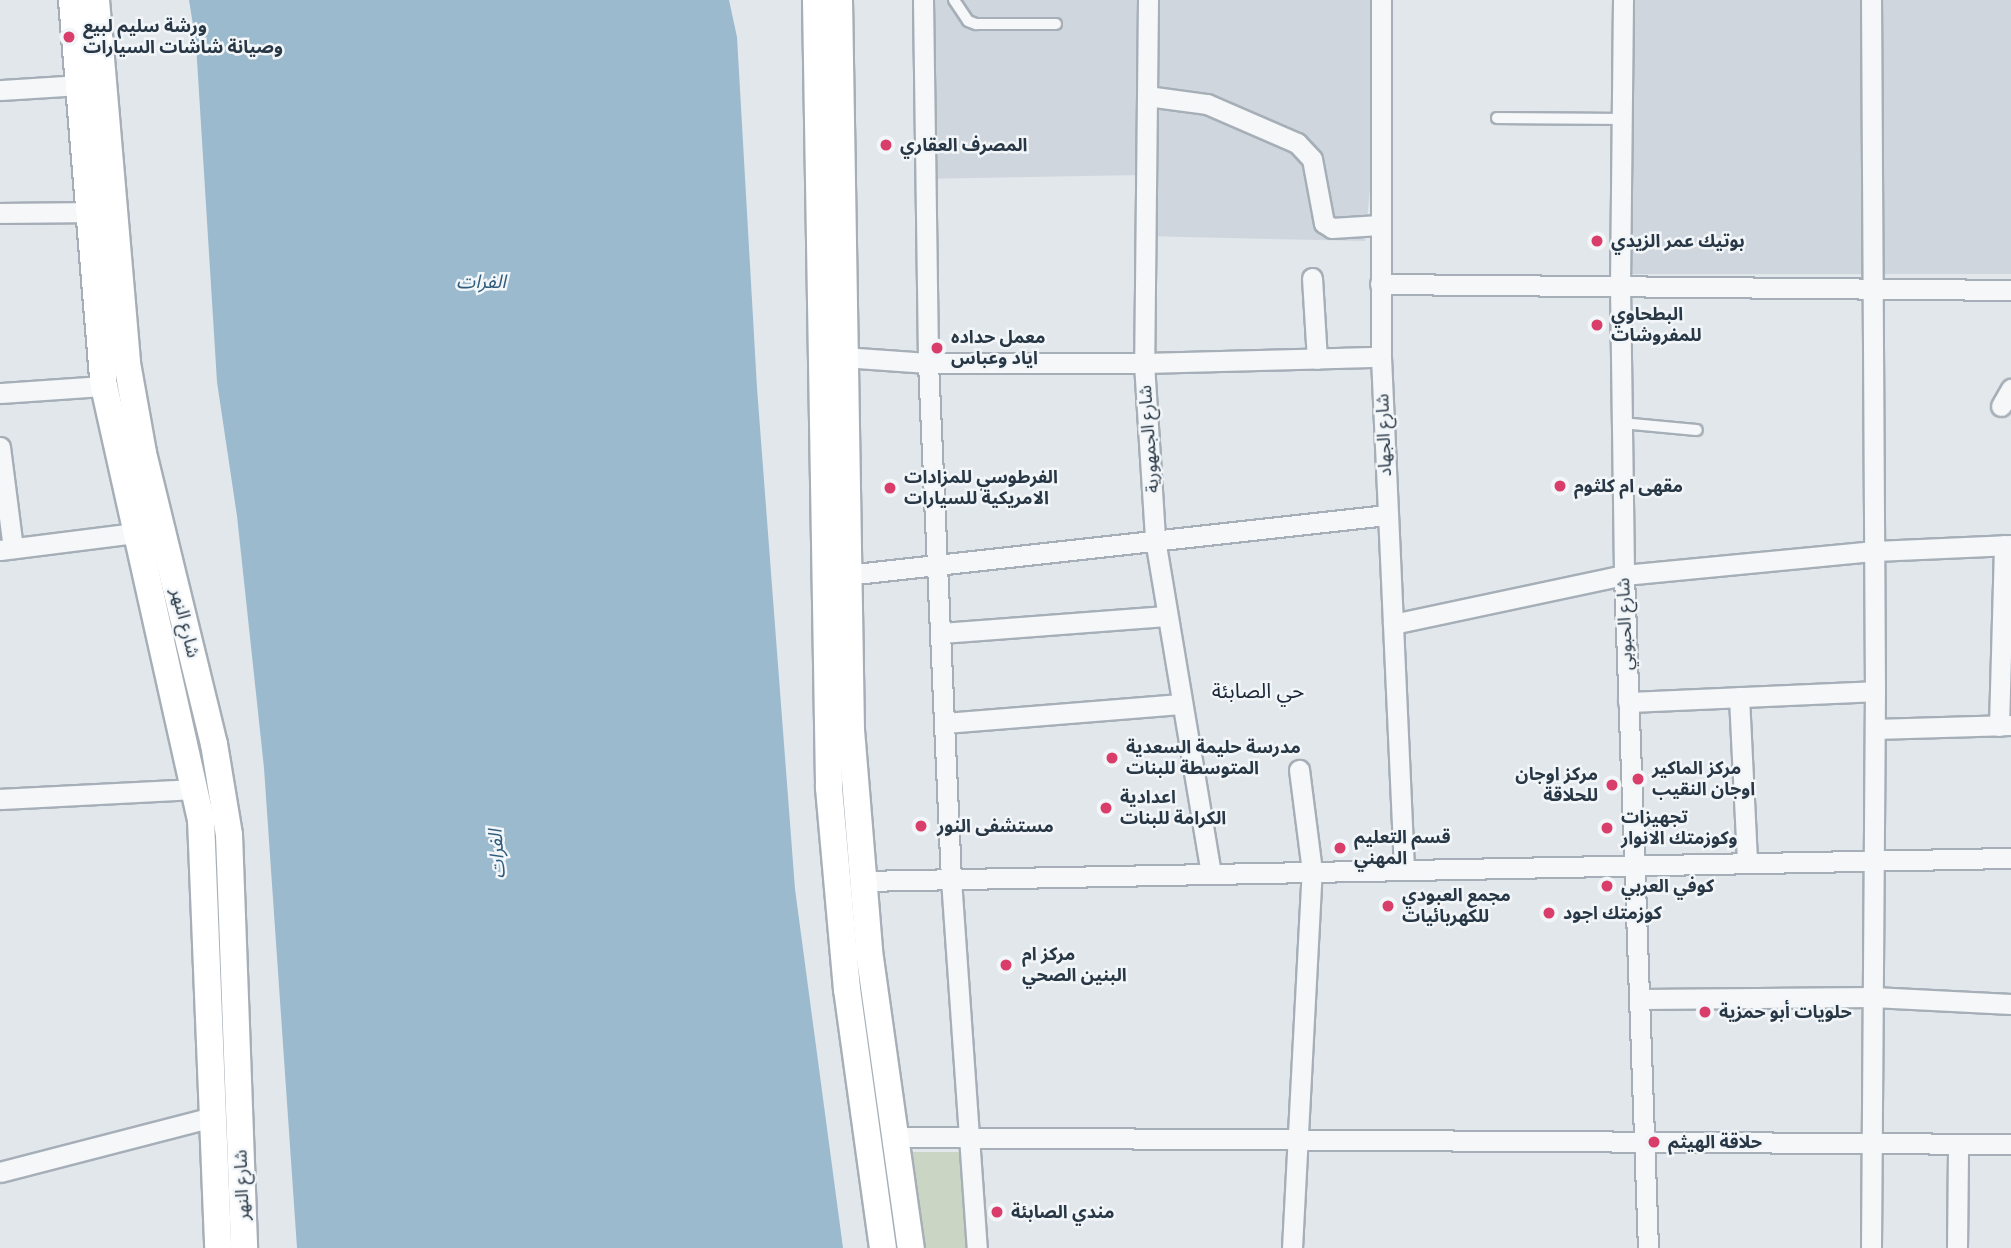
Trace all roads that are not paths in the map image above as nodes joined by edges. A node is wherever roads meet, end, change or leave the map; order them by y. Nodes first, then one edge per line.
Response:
1 (72, 0) edge
2 (96, 0) edge
3 (816, 0) edge
4 (839, 0) edge
5 (923, 0) edge
6 (954, 0) edge
7 (1148, 0) edge
8 (1381, 0) edge
9 (1623, 0) edge
10 (1871, 0) edge
11 (1056, 24) dead end
12 (79, 85) junction
13 (0, 90) edge
14 (1147, 96) junction
15 (1497, 118) dead end
16 (1620, 119) junction
17 (89, 212) junction
18 (0, 213) edge
19 (1379, 225) junction
20 (1312, 278) dead end
21 (1380, 284) junction
22 (1620, 285) junction
23 (1875, 289) junction
24 (2011, 290) edge
25 (108, 294) junction
26 (843, 357) junction
27 (1381, 357) junction
28 (1318, 359) junction
29 (928, 363) junction
30 (1144, 363) junction
31 (104, 386) junction
32 (0, 393) edge
33 (1621, 423) junction
34 (1697, 430) dead end
35 (0, 447) edge
36 (833, 459) junction
37 (1387, 515) junction
38 (135, 533) junction
39 (1155, 539) junction
40 (2007, 545) edge
41 (6, 549) edge
42 (1875, 551) junction
43 (939, 564) junction
44 (847, 575) junction
45 (1624, 575) junction
46 (1166, 616) junction
47 (1393, 624) junction
48 (941, 633) junction
49 (1875, 691) junction
50 (1739, 697) junction
51 (1628, 702) junction
52 (1180, 704) junction
53 (945, 723) junction
54 (2005, 726) edge
55 (1875, 729) junction
56 (1299, 770) dead end
57 (196, 789) junction
58 (0, 799) edge
59 (1874, 858) junction
60 (2011, 858) edge
61 (1747, 861) junction
62 (1635, 863) junction
63 (1404, 869) junction
64 (1312, 871) junction
65 (1210, 873) junction
66 (951, 879) junction
67 (862, 881) junction
68 (1872, 997) junction
69 (1642, 999) junction
70 (2011, 1004) edge
71 (213, 1117) junction
72 (894, 1137) junction
73 (971, 1137) junction
74 (1301, 1139) junction
75 (1646, 1143) junction
76 (1871, 1143) junction
77 (1958, 1144) junction
78 (2011, 1144) edge
79 (0, 1172) edge
80 (218, 1248) edge
81 (244, 1248) edge
82 (883, 1248) edge
83 (911, 1248) edge
84 (977, 1248) edge
85 (1292, 1248) edge
86 (1648, 1248) edge
87 (1871, 1248) edge
88 (1957, 1248) edge

1 - 12 main road, شارع النهر
2 - 25 main road, شارع النهر
3 - 36 main road
4 - 26 main road
5 - 29 street
6 - 11 lane
7 - 14 street, شارع الجمهورية
8 - 19 street, شارع الجهاد
9 - 16 street, شارع الحبوبي
10 - 23 street
12 - 13 street
12 - 17 main road, شارع النهر
14 - 19 street
14 - 30 street, شارع الجمهورية
15 - 16 lane
16 - 22 street, شارع الحبوبي
17 - 18 street
17 - 25 main road, شارع النهر
19 - 21 street, شارع الجهاد
20 - 28 street
21 - 22 street
21 - 27 street, شارع الجهاد
22 - 23 street
22 - 33 street, شارع الحبوبي
23 - 24 street
23 - 42 street
25 - 31 main road, شارع النهر
25 - 81 main road, شارع النهر
26 - 29 street
26 - 36 main road
27 - 28 street
27 - 37 street, شارع الجهاد
28 - 30 street
29 - 30 street
29 - 43 street
30 - 39 street, شارع الجمهورية
31 - 32 street
31 - 38 main road, شارع النهر
33 - 34 lane
33 - 45 street, شارع الحبوبي
35 - 41 street
36 - 44 main road
36 - 82 main road
37 - 39 street
37 - 47 street, شارع الجهاد
38 - 41 street
38 - 57 main road, شارع النهر
39 - 43 street
39 - 46 street, شارع الجمهورية
40 - 42 street
40 - 54 street
42 - 45 street
42 - 49 street
43 - 44 street
43 - 48 street
44 - 67 main road
45 - 47 street
45 - 51 street, شارع الحبوبي
46 - 48 street
46 - 52 street, شارع الجمهورية
47 - 63 street, شارع الجهاد
48 - 53 street
49 - 50 street
49 - 55 street
50 - 51 street
50 - 61 street
51 - 62 street, شارع الحبوبي
52 - 53 street
52 - 65 street, شارع الجمهورية
53 - 66 street
54 - 55 street
55 - 59 street
56 - 64 street
57 - 58 street
57 - 71 main road, شارع النهر
59 - 60 street
59 - 61 street
59 - 68 street
61 - 62 street
62 - 63 street
62 - 69 street, شارع الحبوبي
63 - 64 street
64 - 65 street
64 - 74 street
65 - 66 street
66 - 67 street
66 - 73 street
67 - 72 main road
68 - 69 street
68 - 70 street
68 - 76 street
69 - 75 street, شارع الحبوبي
71 - 79 street
71 - 80 main road, شارع النهر
72 - 73 street
72 - 83 main road
73 - 74 street
73 - 84 street
74 - 75 street
74 - 85 street
75 - 76 street
75 - 86 street, شارع الحبوبي
76 - 77 street
76 - 87 street
77 - 78 street
77 - 88 street

